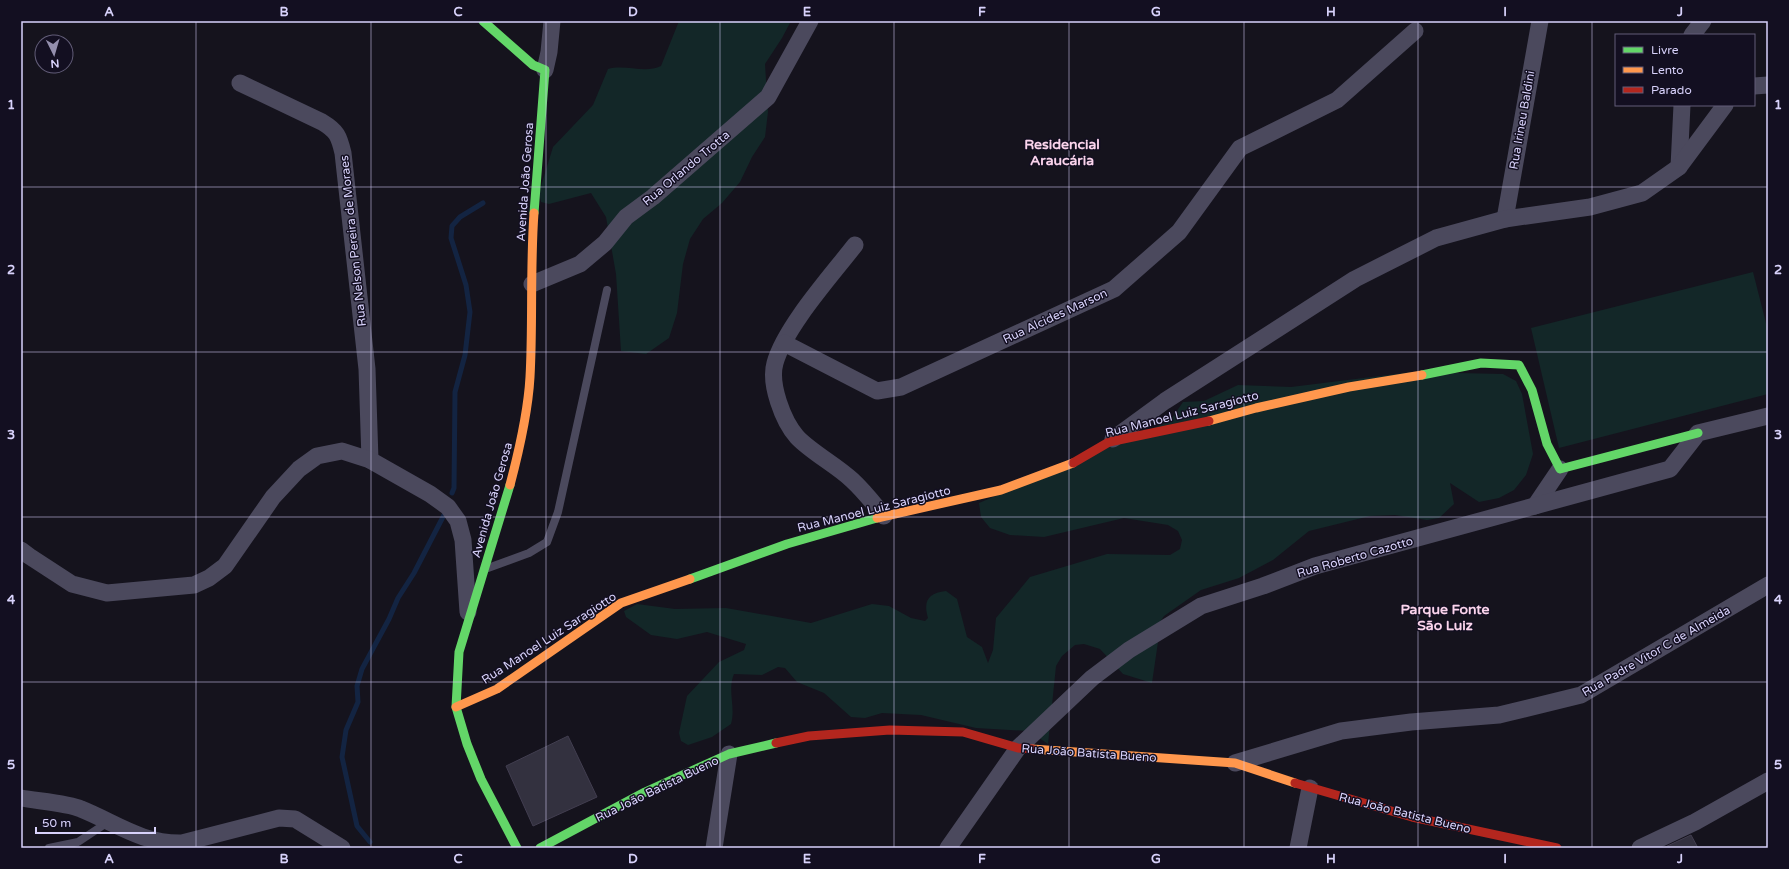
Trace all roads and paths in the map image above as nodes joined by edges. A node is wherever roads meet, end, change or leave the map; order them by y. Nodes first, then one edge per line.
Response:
1 (483, 21) edge
2 (552, 21) edge
3 (810, 21) edge
4 (1540, 21) edge
5 (1703, 21) edge
6 (1415, 31) dead end
7 (1693, 34) edge
8 (545, 70) junction
9 (240, 83) dead end
10 (1768, 85) edge
11 (1755, 86) edge
12 (1682, 106) edge
13 (1724, 106) edge
14 (1679, 167) junction
15 (1505, 219) junction
16 (854, 245) dead end
17 (532, 284) junction
18 (607, 290) dead end
19 (784, 343) junction
20 (1768, 416) edge
21 (1698, 433) junction
22 (1110, 442) junction
23 (370, 460) junction
24 (1560, 469) junction
25 (1535, 506) junction
26 (884, 516) junction
27 (21, 550) edge
28 (485, 569) junction
29 (1768, 586) edge
30 (469, 618) junction
31 (456, 707) junction
32 (1018, 748) junction
33 (729, 754) junction
34 (1235, 763) junction
35 (1768, 781) edge
36 (1310, 788) junction
37 (21, 798) edge
38 (108, 822) junction
39 (49, 848) edge
40 (342, 848) edge
41 (517, 848) edge
42 (540, 848) edge
43 (714, 848) edge
44 (949, 848) edge
45 (1298, 848) edge
46 (1557, 848) edge
47 (1640, 848) edge

1 - 8 street
2 - 8 street
3 - 17 street, Rua Orlando Trotta
4 - 15 street, Rua Irineu Baldini
5 - 7 street
6 - 19 street, Rua Alcides Marson
8 - 17 street, Avenida João Gerosa
9 - 23 street, Rua Nelson Pereira de Moraes
10 - 11 street
12 - 14 street
13 - 14 street
14 - 15 street
15 - 22 street
16 - 19 street
17 - 28 street, Avenida João Gerosa
18 - 28 lane
19 - 26 street
20 - 21 street
21 - 24 street
21 - 25 street, Rua Roberto Cazotto
22 - 24 street, Rua Manoel Luiz Saragiotto
22 - 26 street, Rua Manoel Luiz Saragiotto
23 - 27 street
23 - 30 street
24 - 25 street
25 - 32 street, Rua Roberto Cazotto
26 - 31 street, Rua Manoel Luiz Saragiotto
28 - 30 street, Avenida João Gerosa
29 - 34 street, Rua Padre Vitor C de Almeida
30 - 31 street, Avenida João Gerosa
31 - 41 street, Avenida João Gerosa
32 - 33 street, Rua João Batista Bueno
32 - 34 street, Rua João Batista Bueno
32 - 44 street, Rua Roberto Cazotto
33 - 42 street, Rua João Batista Bueno
33 - 43 street
34 - 36 street, Rua João Batista Bueno
35 - 47 street
36 - 45 street
36 - 46 street, Rua João Batista Bueno
37 - 38 street
38 - 39 lane
38 - 40 street

